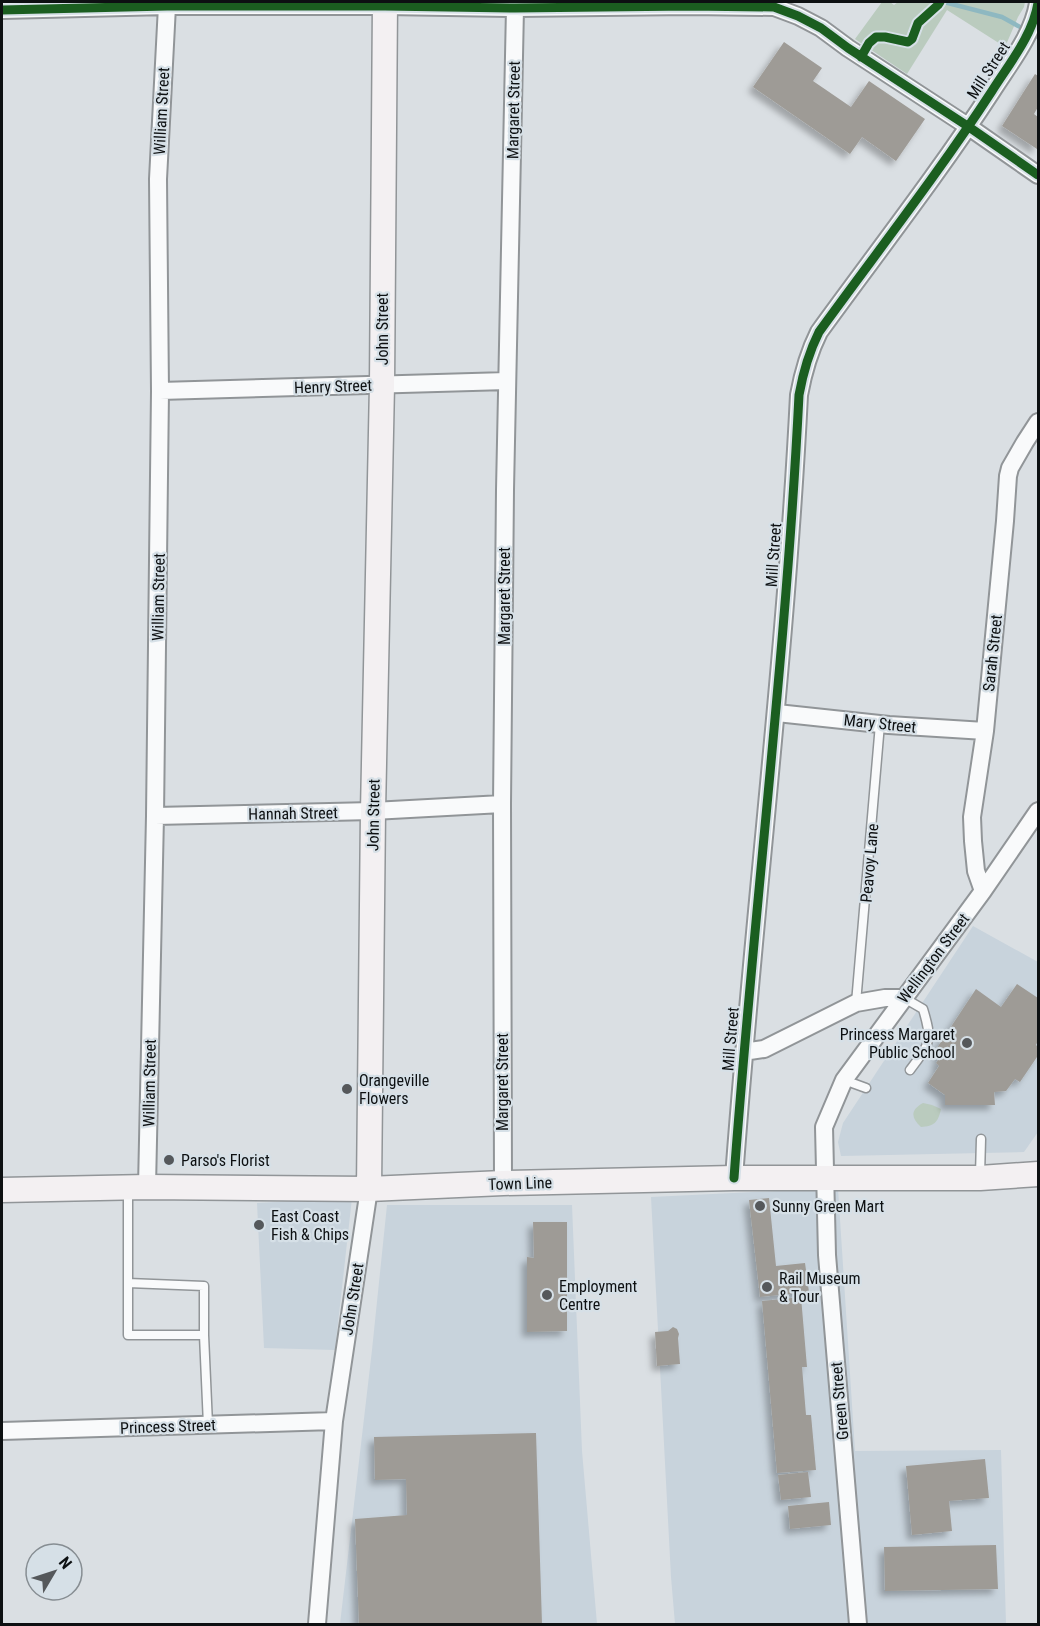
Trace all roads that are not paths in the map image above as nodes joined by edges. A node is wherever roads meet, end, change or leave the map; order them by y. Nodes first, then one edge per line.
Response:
1 (1038, 3) edge
2 (385, 4) edge
3 (167, 6) junction
4 (515, 8) junction
5 (2, 10) edge
6 (969, 127) junction
7 (1038, 175) edge
8 (507, 381) junction
9 (382, 385) junction
10 (160, 390) junction
11 (1038, 422) edge
12 (777, 713) junction
13 (880, 724) junction
14 (985, 731) junction
15 (502, 804) junction
16 (373, 811) junction
17 (1038, 811) edge
18 (155, 816) junction
19 (983, 891) junction
20 (904, 998) junction
21 (856, 1003) junction
22 (743, 1052) junction
23 (910, 1070) dead end
24 (844, 1080) junction
25 (866, 1088) dead end
26 (981, 1139) dead end
27 (1038, 1174) edge
28 (734, 1178) junction
29 (824, 1178) junction
30 (980, 1178) junction
31 (502, 1183) junction
32 (137, 1188) junction
33 (369, 1189) junction
34 (2, 1190) edge
35 (129, 1283) junction
36 (204, 1335) junction
37 (334, 1420) junction
38 (208, 1425) junction
39 (2, 1431) edge
40 (317, 1624) edge
41 (858, 1624) edge

1 - 6 street, Mill Street
2 - 3 street
2 - 4 street
2 - 9 main road, John Street
3 - 5 street
3 - 10 street, William Street
4 - 6 street
4 - 8 street, Margaret Street
6 - 7 street
6 - 12 street, Mill Street
8 - 9 street, Henry Street
8 - 15 street, Margaret Street
9 - 10 street, Henry Street
9 - 16 main road, John Street
10 - 18 street, William Street
11 - 14 street, Sarah Street
12 - 13 street, Mary Street
12 - 22 street, Mill Street
13 - 14 street, Mary Street
13 - 21 lane, Peavoy Lane
14 - 19 street, Sarah Street
15 - 16 street, Hannah Street
15 - 31 street, Margaret Street
16 - 18 street, Hannah Street
16 - 33 main road, John Street
17 - 19 street, Wellington Street
18 - 32 street, William Street
19 - 20 street, Wellington Street
20 - 21 street
20 - 23 lane
20 - 24 street, Wellington Street
21 - 22 street
22 - 28 street, Mill Street
24 - 25 lane
24 - 29 street, Wellington Street
26 - 30 lane
27 - 30 main road, Town Line
28 - 29 main road, Town Line
28 - 31 main road, Town Line
29 - 30 main road, Town Line
29 - 41 street, Green Street
31 - 33 main road, Town Line
32 - 33 main road, Town Line
32 - 34 main road, Town Line
32 - 35 lane
33 - 37 street, John Street
35 - 36 lane
35 - 36 lane
36 - 38 lane
37 - 38 street, Princess Street
37 - 40 street, John Street
38 - 39 street, Princess Street

